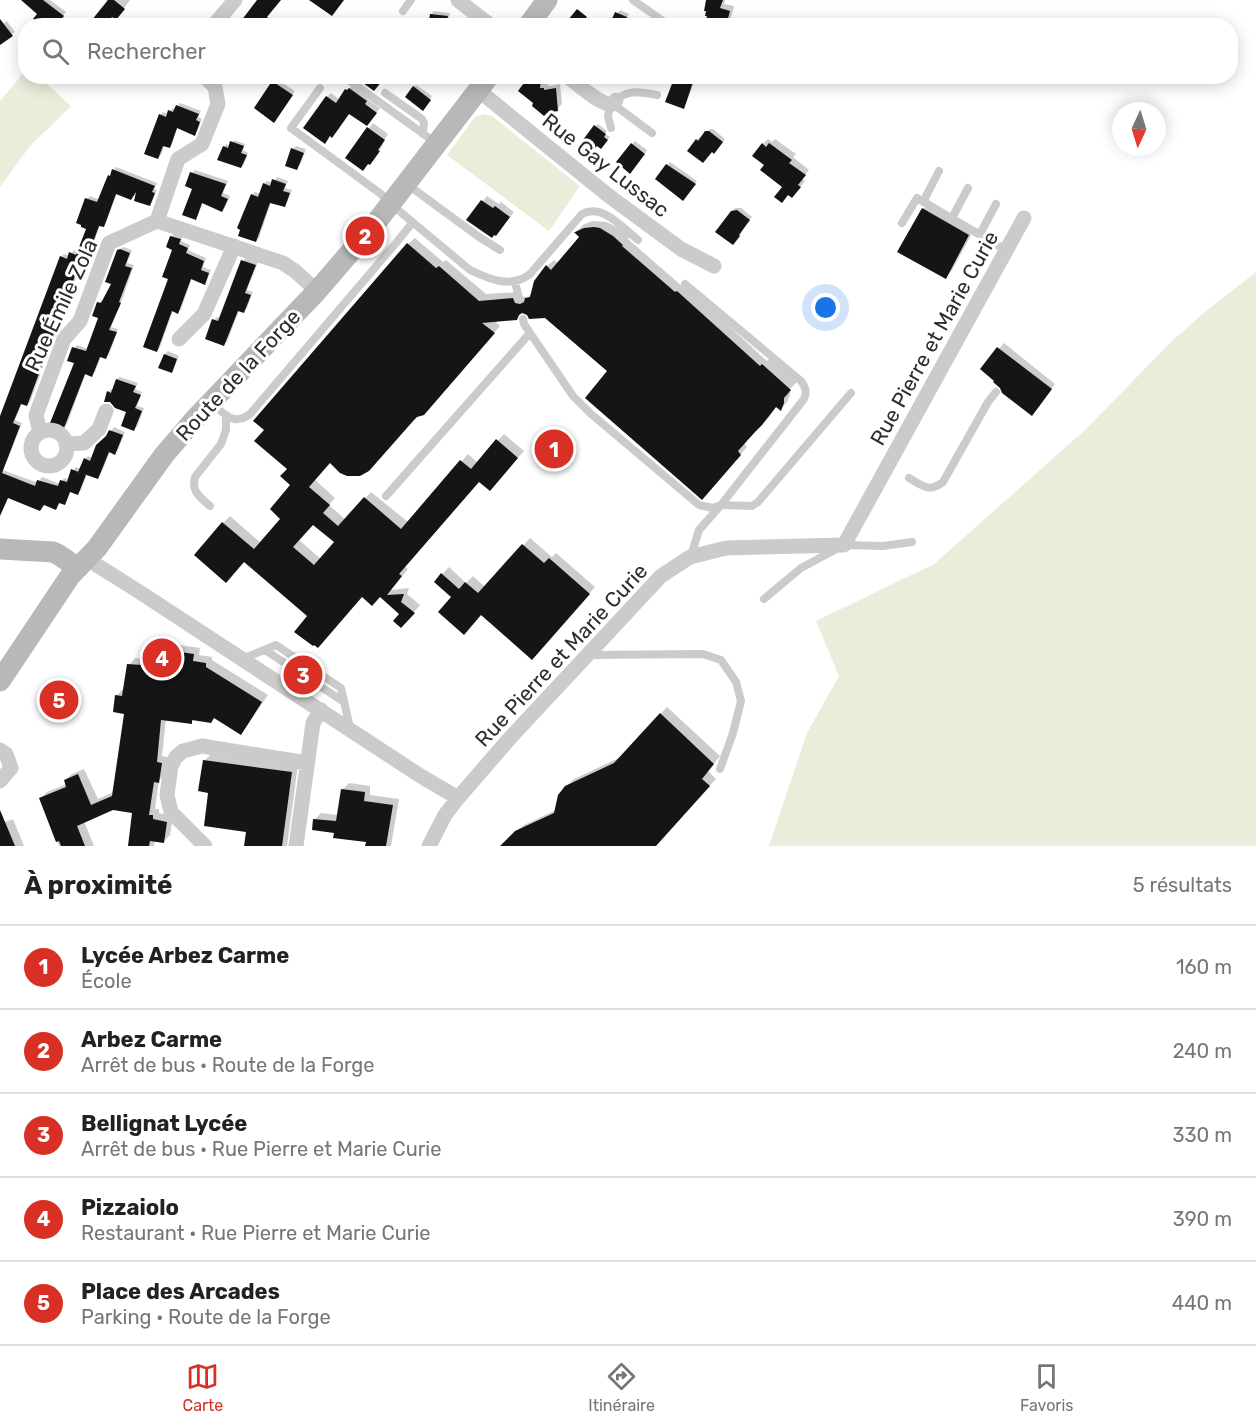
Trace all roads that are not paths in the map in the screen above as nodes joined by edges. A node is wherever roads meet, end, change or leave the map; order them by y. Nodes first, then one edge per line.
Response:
1 (235, 0) edge
2 (411, 0) edge
3 (458, 0) edge
4 (547, 0) edge
5 (633, 0) edge
6 (403, 11) dead end
7 (220, 18) edge
8 (481, 18) edge
9 (534, 18) edge
10 (658, 18) edge
11 (212, 84) edge
12 (354, 84) edge
13 (482, 84) edge
14 (484, 84) edge
15 (577, 84) edge
16 (320, 88) dead end
17 (385, 93) dead end
18 (657, 95) dead end
19 (613, 103) junction
20 (611, 128) dead end
21 (652, 133) dead end
22 (430, 139) junction
23 (939, 171) dead end
24 (406, 184) junction
25 (968, 188) dead end
26 (923, 202) junction
27 (392, 204) junction
28 (996, 204) dead end
29 (952, 218) junction
30 (1024, 218) dead end
31 (157, 221) junction
32 (413, 222) junction
33 (902, 223) dead end
34 (980, 234) junction
35 (638, 240) dead end
36 (234, 246) junction
37 (500, 250) dead end
38 (1006, 250) junction
39 (714, 266) dead end
40 (515, 282) junction
41 (685, 284) dead end
42 (316, 291) junction
43 (519, 298) dead end
44 (523, 320) dead end
45 (530, 333) junction
46 (179, 339) dead end
47 (996, 392) dead end
48 (851, 393) dead end
49 (218, 409) junction
50 (106, 411) dead end
51 (40, 433) junction
52 (66, 444) junction
53 (909, 478) dead end
54 (386, 496) dead end
55 (210, 506) dead end
56 (721, 506) junction
57 (912, 542) dead end
58 (844, 545) junction
59 (0, 549) edge
60 (690, 557) junction
61 (82, 563) junction
62 (764, 599) dead end
63 (588, 655) junction
64 (242, 658) junction
65 (0, 681) edge
66 (321, 711) junction
67 (350, 729) junction
68 (0, 750) edge
69 (307, 763) junction
70 (720, 769) dead end
71 (0, 781) edge
72 (458, 798) junction
73 (205, 846) edge
74 (296, 846) edge
75 (429, 846) edge

1 - 7 street
2 - 6 lane
3 - 8 street
4 - 9 main road
5 - 10 lane
11 - 31 street
12 - 22 lane
13 - 22 main road, Route de la Forge
14 - 39 street, Rue Gay Lussac
15 - 19 street
16 - 27 lane
17 - 22 lane
18 - 19 lane
19 - 20 lane
19 - 21 lane
22 - 24 main road, Route de la Forge
23 - 26 lane
24 - 27 main road, Route de la Forge
24 - 37 lane
25 - 29 lane
26 - 29 lane
26 - 33 lane
27 - 32 lane
27 - 42 main road, Route de la Forge
28 - 34 lane
29 - 34 lane
30 - 38 street, Rue Pierre et Marie Curie
31 - 36 street
31 - 51 street, Rue Émile Zola
32 - 40 lane
32 - 49 lane
34 - 38 lane
35 - 40 lane
36 - 42 street
36 - 46 street
38 - 58 street, Rue Pierre et Marie Curie
40 - 43 lane
41 - 56 lane
42 - 49 main road, Route de la Forge
44 - 45 lane
45 - 54 lane
45 - 56 lane
47 - 53 lane
48 - 56 lane
49 - 55 lane
49 - 61 main road, Route de la Forge
50 - 52 street
51 - 52 street
51 - 52 street
56 - 60 lane
57 - 58 lane
58 - 60 street, Rue Pierre et Marie Curie
58 - 62 lane
59 - 61 main road
60 - 63 street, Rue Pierre et Marie Curie
61 - 64 street
61 - 65 main road, Route de la Forge
63 - 70 lane
63 - 72 street, Rue Pierre et Marie Curie
64 - 66 street
64 - 67 lane
66 - 67 street
66 - 69 street
67 - 72 street
68 - 71 street
69 - 73 street
69 - 74 street
72 - 75 street, Rue Pierre et Marie Curie

